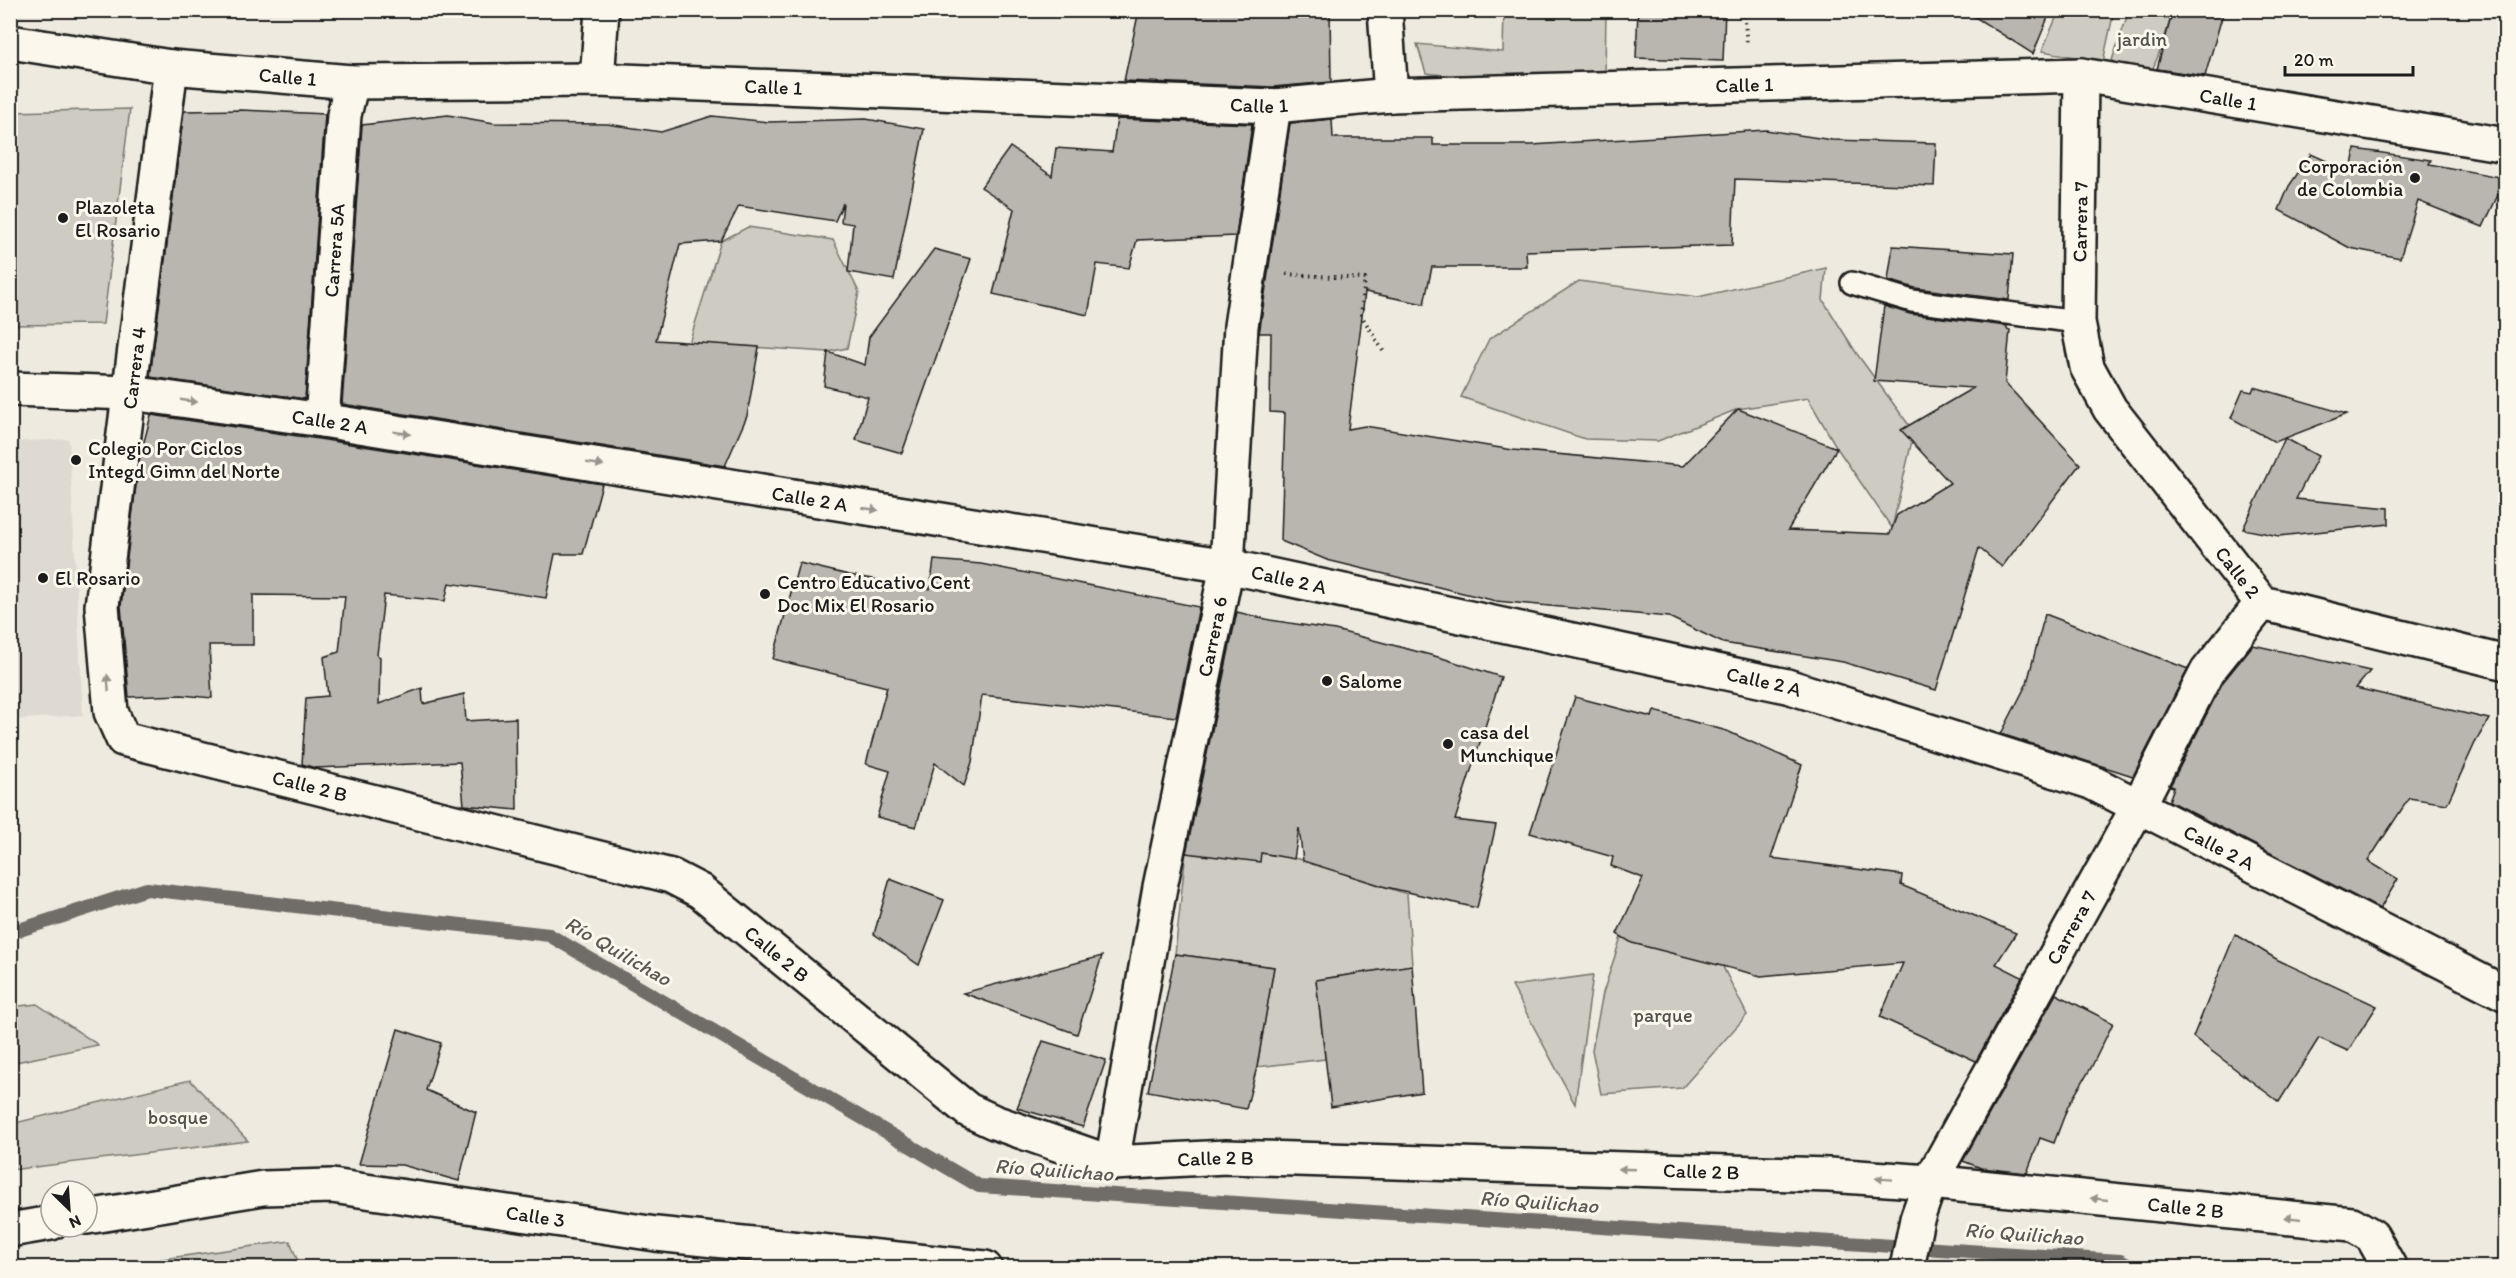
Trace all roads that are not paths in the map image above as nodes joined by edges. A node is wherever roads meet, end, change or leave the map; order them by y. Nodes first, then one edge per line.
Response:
1 (602, 10) edge
2 (1385, 10) edge
3 (10, 42) edge
4 (171, 67) junction
5 (2081, 75) junction
6 (597, 80) junction
7 (352, 82) junction
8 (1391, 95) junction
9 (1274, 106) junction
10 (2505, 145) edge
11 (1852, 283) dead end
12 (2078, 322) junction
13 (2087, 367) joint
14 (10, 389) edge
15 (131, 393) junction
16 (322, 420) junction
17 (1227, 566) junction
18 (2262, 603) junction
19 (2505, 663) edge
20 (123, 739) joint
21 (2138, 807) junction
22 (2505, 994) edge
23 (1112, 1163) junction
24 (1930, 1182) junction
25 (99, 1215) edge
26 (39, 1225) edge
27 (10, 1230) edge
28 (985, 1268) edge
29 (1907, 1268) edge
30 (2390, 1268) edge

1 - 6 street
2 - 8 street
3 - 4 street, Calle 1
4 - 7 street, Calle 1
4 - 15 street, Carrera 4
5 - 8 street, Calle 1
5 - 10 street, Calle 1
5 - 12 street, Carrera 7
6 - 7 street, Calle 1
6 - 9 street, Calle 1
7 - 16 street, Carrera 5A
8 - 9 street, Calle 1
9 - 17 street, Carrera 6
11 - 12 lane
12 - 13 street, Carrera 7
13 - 18 street, Calle 2
14 - 15 street, Calle 2 A
15 -> 16 street, Calle 2 A
20 -> 15 street, Carrera 4
16 -> 17 street, Calle 2 A
17 - 21 street, Calle 2 A
17 - 23 street, Carrera 6
18 - 19 street, Calle 2
18 - 21 street, Carrera 7
20 - 23 street, Calle 2 B
21 - 22 street, Calle 2 A
21 - 24 street, Carrera 7
24 -> 23 street, Calle 2 B
24 - 29 street, Carrera 7
30 -> 24 street, Calle 2 B
25 - 28 street, Calle 3
26 - 27 street

